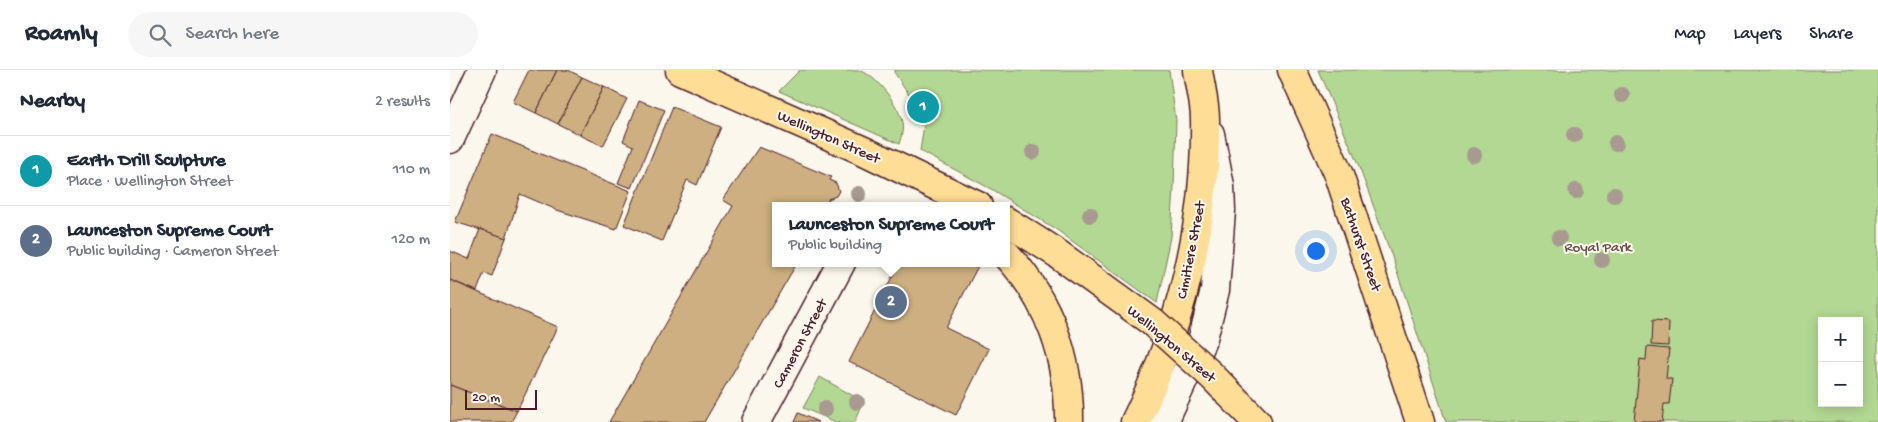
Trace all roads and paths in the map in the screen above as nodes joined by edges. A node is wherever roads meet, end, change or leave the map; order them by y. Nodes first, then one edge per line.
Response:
1 (482, 70) edge
2 (680, 70) edge
3 (1198, 70) edge
4 (1292, 70) edge
5 (1206, 118) junction
6 (450, 139) edge
7 (916, 178) junction
8 (949, 202) edge
9 (969, 202) edge
10 (1010, 224) edge
11 (1010, 259) edge
12 (839, 267) edge
13 (1203, 338) junction
14 (1182, 380) junction
15 (1150, 390) junction
16 (756, 422) edge
17 (1069, 422) edge
18 (1134, 422) edge
19 (1164, 422) edge
20 (1178, 422) edge
21 (1258, 422) edge
22 (1420, 422) edge

1 - 6 street
2 - 7 main road, Wellington Street
3 - 5 main road, Cimitiere Street
4 - 22 main road, Bathurst Street
5 - 13 street
5 - 15 main road, Cimitiere Street
7 - 8 main road
7 - 9 main road, Wellington Street
10 - 21 main road, Wellington Street, bridge
11 - 17 main road
12 - 16 street, Cameron Street
13 - 14 street
13 - 20 street
14 - 15 street
14 - 19 street
15 - 18 main road, Cimitiere Street

